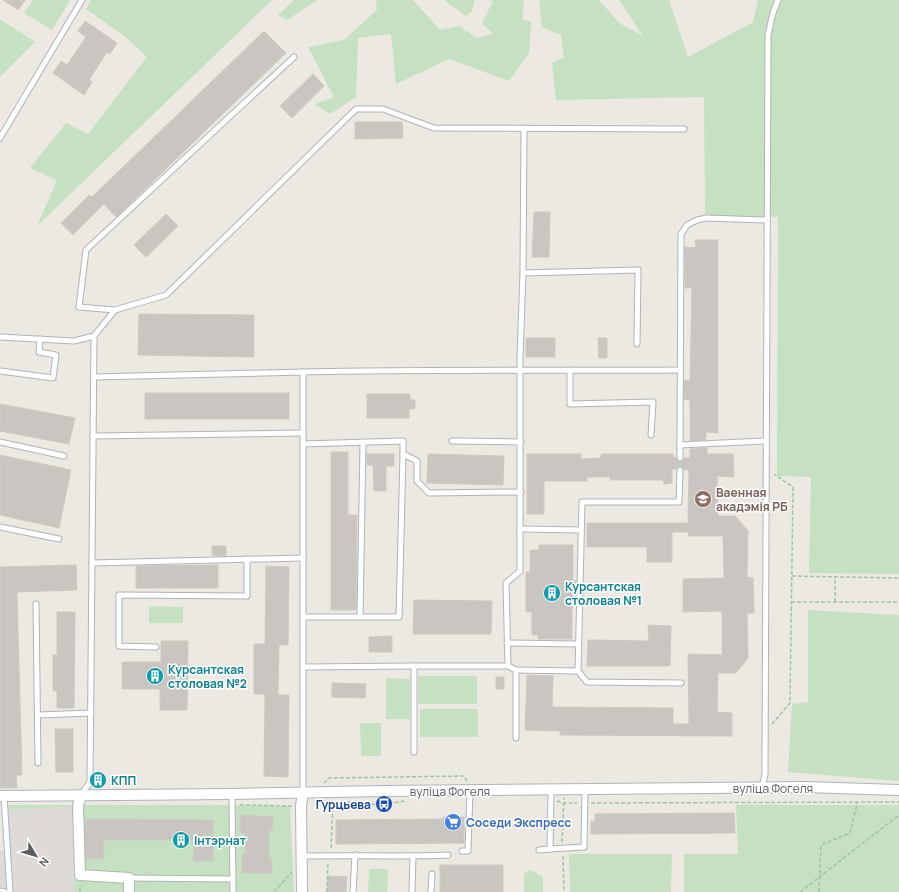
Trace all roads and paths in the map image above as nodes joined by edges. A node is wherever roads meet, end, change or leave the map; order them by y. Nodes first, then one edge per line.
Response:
1 (82, 0) edge
2 (778, 0) edge
3 (294, 57) dead end
4 (524, 128) junction
5 (684, 129) dead end
6 (0, 138) edge
7 (767, 220) junction
8 (523, 273) junction
9 (115, 310) junction
10 (94, 336) junction
11 (0, 337) edge
12 (40, 339) junction
13 (637, 344) dead end
14 (570, 370) junction
15 (680, 370) junction
16 (0, 371) edge
17 (521, 371) junction
18 (304, 372) junction
19 (94, 377) junction
20 (304, 433) junction
21 (651, 435) dead end
22 (93, 436) junction
23 (452, 441) dead end
24 (766, 441) junction
25 (0, 442) edge
26 (363, 442) junction
27 (521, 442) junction
28 (303, 444) junction
29 (680, 445) junction
30 (403, 454) junction
31 (64, 456) dead end
32 (680, 458) dead end
33 (766, 468) junction
34 (680, 470) dead end
35 (520, 492) junction
36 (0, 527) edge
37 (520, 529) junction
38 (581, 530) junction
39 (59, 539) dead end
40 (303, 558) junction
41 (247, 559) junction
42 (92, 563) junction
43 (792, 576) junction
44 (835, 577) junction
45 (899, 578) edge
46 (791, 602) junction
47 (835, 602) junction
48 (899, 602) edge
49 (36, 604) dead end
50 (303, 617) junction
51 (360, 617) junction
52 (507, 643) junction
53 (579, 644) junction
54 (156, 647) dead end
55 (414, 666) junction
56 (508, 666) junction
57 (303, 667) junction
58 (516, 670) junction
59 (578, 671) junction
60 (682, 683) dead end
61 (91, 713) junction
62 (38, 715) junction
63 (765, 732) junction
64 (516, 738) dead end
65 (414, 752) dead end
66 (38, 763) dead end
67 (329, 778) dead end
68 (468, 786) junction
69 (762, 788) junction
70 (585, 790) junction
71 (899, 790) edge
72 (303, 793) junction
73 (551, 794) junction
74 (2, 796) edge
75 (81, 796) junction
76 (232, 800) junction
77 (333, 800) dead end
78 (404, 801) dead end
79 (856, 802) junction
80 (899, 802) edge
81 (585, 803) junction
82 (365, 805) dead end
83 (290, 806) dead end
84 (899, 815) edge
85 (550, 822) junction
86 (540, 823) dead end
87 (539, 850) dead end
88 (550, 850) junction
89 (462, 851) dead end
90 (301, 855) junction
91 (355, 855) junction
92 (448, 855) dead end
93 (328, 856) junction
94 (413, 856) junction
95 (293, 871) dead end
96 (432, 874) dead end
97 (820, 876) junction
98 (129, 878) junction
99 (233, 879) junction
100 (0, 891) edge
101 (5, 892) edge
102 (10, 892) edge
103 (129, 892) edge
104 (233, 892) edge
105 (274, 892) edge
106 (302, 892) edge
107 (327, 892) edge
108 (353, 892) edge
109 (412, 892) edge
110 (431, 892) edge
111 (800, 892) edge
112 (819, 892) edge

1 - 6 lane
2 - 7 lane
3 - 9 lane
4 - 5 lane
4 - 8 lane
4 - 9 lane
7 - 15 lane
7 - 24 lane
8 - 13 lane
8 - 17 lane
9 - 10 lane
10 - 12 lane
10 - 19 lane
11 - 12 lane
12 - 16 lane
14 - 15 lane
14 - 17 lane
14 - 21 lane
15 - 29 lane
17 - 18 lane
17 - 27 lane
18 - 19 lane
18 - 20 lane
19 - 22 lane
20 - 22 lane
20 - 28 lane
22 - 42 lane
23 - 27 lane
24 - 29 lane
24 - 33 lane
25 - 31 lane
26 - 28 lane
26 - 30 lane
26 - 51 lane
27 - 35 lane
28 - 40 lane
29 - 32 lane
30 - 35 lane
30 - 51 lane
33 - 43 path
33 - 63 lane
34 - 38 lane
35 - 37 lane
36 - 39 lane
37 - 38 lane
37 - 52 lane
38 - 53 lane
40 - 41 lane
40 - 50 lane
41 - 42 lane
41 - 54 lane
42 - 61 lane
43 - 44 path
43 - 46 path
44 - 45 path
44 - 47 path
46 - 47 path
46 - 63 path
47 - 48 path
49 - 62 lane
50 - 51 lane
50 - 57 lane
52 - 53 lane
52 - 56 lane
53 - 59 lane
55 - 56 lane
55 - 57 lane
55 - 65 lane
56 - 58 lane
57 - 72 lane
58 - 59 lane
58 - 64 lane
59 - 60 lane
61 - 62 lane
61 - 75 lane
62 - 66 lane
63 - 69 lane
67 - 68 path
68 - 72 street, вуліца Фогеля
68 - 73 street, вуліца Фогеля
68 - 89 lane
69 - 70 street, вуліца Фогеля
69 - 71 street, вуліца Фогеля
70 - 73 street, вуліца Фогеля
70 - 81 lane
72 - 76 street, вуліца Фогеля
72 - 90 street
73 - 81 path
73 - 85 lane
74 - 75 street, вуліца Фогеля
74 - 102 lane
75 - 76 street, вуліца Фогеля
75 - 98 street
76 - 83 path
76 - 99 lane
77 - 93 path
78 - 82 path
79 - 80 path
79 - 81 path
79 - 97 path
81 - 88 lane
84 - 97 path
85 - 86 lane
85 - 88 lane
87 - 88 lane
90 - 93 lane
90 - 106 street
91 - 93 lane
91 - 94 lane
91 - 108 lane
92 - 94 lane
93 - 107 path
94 - 109 lane
95 - 105 path
96 - 110 lane
97 - 111 path
97 - 112 path
98 - 99 lane
98 - 103 street
99 - 104 lane
100 - 101 lane

